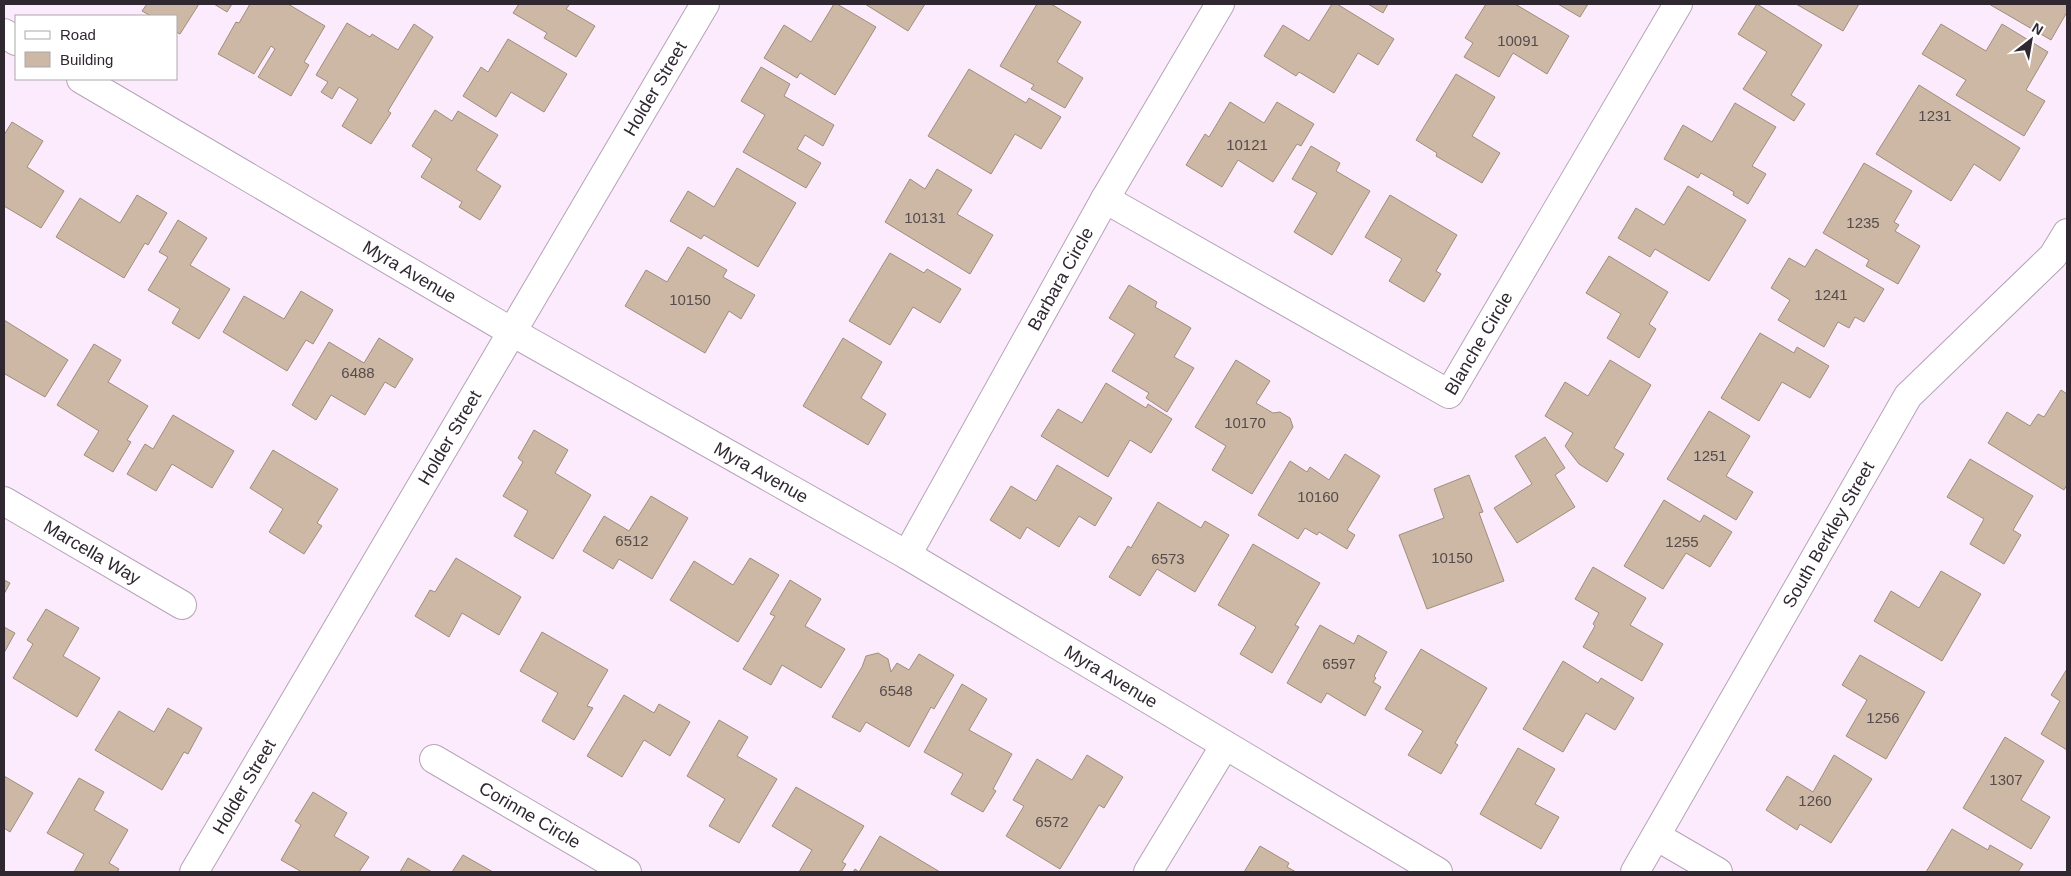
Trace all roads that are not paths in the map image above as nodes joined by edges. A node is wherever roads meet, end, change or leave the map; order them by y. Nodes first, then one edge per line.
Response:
1 (705, 4) edge
2 (1220, 4) edge
3 (1678, 4) edge
4 (4, 33) edge
5 (15, 40) edge
6 (83, 80) edge
7 (1105, 199) junction
8 (2067, 233) edge
9 (512, 332) junction
10 (4, 501) edge
11 (907, 555) junction
12 (182, 605) dead end
13 (1225, 745) junction
14 (434, 759) dead end
15 (1656, 836) junction
16 (194, 872) edge
17 (627, 872) edge
18 (1148, 872) edge
19 (1438, 872) edge
20 (1634, 872) edge
21 (1718, 872) edge

1 - 9 street, Holder Street
2 - 7 street, Barbara Circle
3 - 7 street, Blanche Circle
4 - 5 street
6 - 9 street, Myra Avenue
7 - 11 street, Barbara Circle
8 - 15 street, South Berkley Street
9 - 11 street, Myra Avenue
9 - 16 street, Holder Street
10 - 12 street, Marcella Way
11 - 13 street, Myra Avenue
13 - 18 street
13 - 19 street, Myra Avenue
14 - 17 street, Corinne Circle
15 - 20 street, South Berkley Street
15 - 21 street

